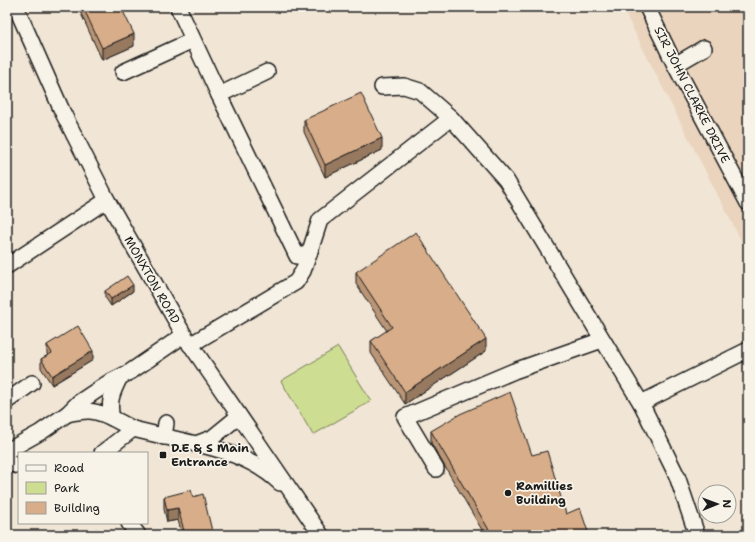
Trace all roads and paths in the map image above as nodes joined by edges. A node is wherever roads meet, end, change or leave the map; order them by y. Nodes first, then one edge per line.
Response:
1 (16, 7) edge
2 (178, 7) edge
3 (647, 7) edge
4 (193, 40) junction
5 (704, 48) dead end
6 (675, 65) junction
7 (123, 72) dead end
8 (267, 72) dead end
9 (382, 87) dead end
10 (219, 95) junction
11 (451, 118) junction
12 (107, 200) junction
13 (748, 203) edge
14 (309, 254) junction
15 (7, 266) edge
16 (187, 340) junction
17 (602, 340) junction
18 (748, 350) edge
19 (119, 379) junction
20 (32, 383) dead end
21 (7, 401) edge
22 (641, 403) junction
23 (66, 414) junction
24 (239, 416) junction
25 (112, 418) junction
26 (133, 429) junction
27 (196, 444) junction
28 (7, 451) edge
29 (103, 452) edge
30 (7, 463) edge
31 (18, 466) edge
32 (436, 469) dead end
33 (292, 495) junction
34 (321, 535) edge
35 (697, 535) edge

1 - 12 street, MONXTON ROAD
2 - 4 street
3 - 6 street, SIR JOHN CLARKE DRIVE
4 - 7 street
4 - 10 street
5 - 6 street
6 - 13 street, SIR JOHN CLARKE DRIVE
8 - 10 street
9 - 11 street
10 - 14 street
11 - 14 street
11 - 17 street
12 - 15 street
12 - 16 street, MONXTON ROAD
14 - 16 street
16 - 19 street
16 - 24 street, MONXTON ROAD
17 - 22 street
17 - 32 street
18 - 22 street
19 - 23 street
19 - 25 street
20 - 21 street
22 - 35 street
23 - 25 street
23 - 28 street
24 - 27 street
24 - 33 street, MONXTON ROAD
25 - 26 street
26 - 27 street
26 - 29 street
27 - 33 street
30 - 31 street
33 - 34 street, MONXTON ROAD

